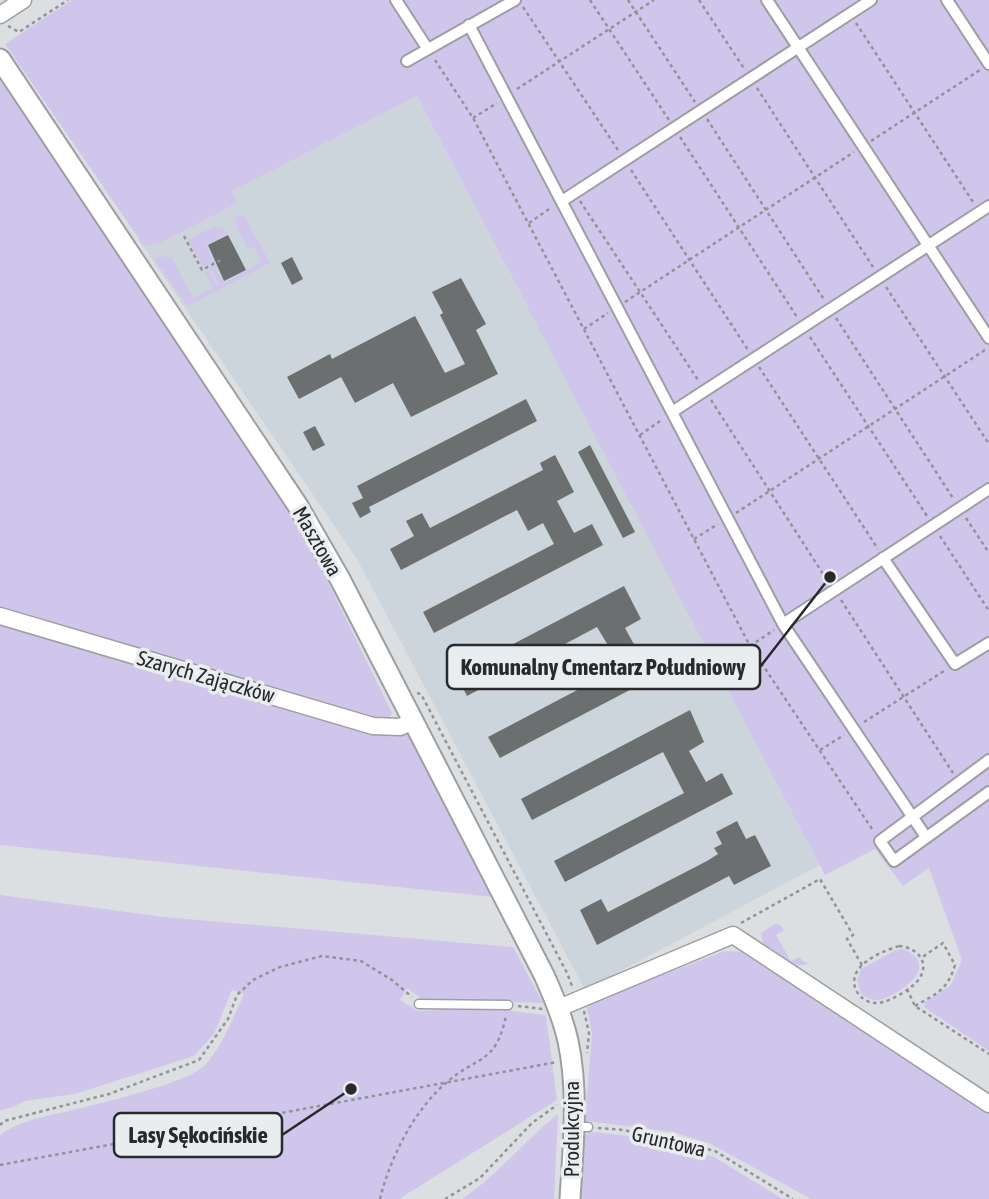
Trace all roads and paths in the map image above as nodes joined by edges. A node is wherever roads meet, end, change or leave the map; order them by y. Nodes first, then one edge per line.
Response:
1 (23, 0) edge
2 (68, 0) edge
3 (396, 0) edge
4 (517, 0) edge
5 (590, 0) edge
6 (628, 0) edge
7 (654, 0) edge
8 (699, 0) edge
9 (767, 0) edge
10 (871, 0) edge
11 (947, 0) edge
12 (636, 12) junction
13 (850, 14) junction
14 (3, 20) edge
15 (469, 25) junction
16 (610, 29) junction
17 (427, 48) junction
18 (798, 48) junction
19 (0, 59) edge
20 (407, 61) dead end
21 (560, 61) junction
22 (989, 64) edge
23 (751, 79) junction
24 (506, 96) junction
25 (701, 111) junction
26 (914, 113) junction
27 (473, 118) junction
28 (674, 128) junction
29 (863, 146) junction
30 (625, 160) junction
31 (815, 177) junction
32 (575, 193) junction
33 (562, 201) junction
34 (984, 209) edge
35 (765, 210) junction
36 (529, 223) junction
37 (739, 227) junction
38 (184, 236) dead end
39 (928, 246) junction
40 (689, 260) junction
41 (221, 261) dead end
42 (880, 277) junction
43 (640, 292) junction
44 (617, 307) junction
45 (831, 309) junction
46 (804, 327) junction
47 (584, 329) junction
48 (989, 338) edge
49 (989, 347) edge
50 (754, 359) junction
51 (945, 376) junction
52 (705, 391) junction
53 (895, 409) junction
54 (672, 412) junction
55 (868, 427) junction
56 (640, 435) junction
57 (989, 444) edge
58 (818, 459) junction
59 (989, 489) edge
60 (769, 491) junction
61 (960, 508) junction
62 (727, 518) junction
63 (933, 526) junction
64 (694, 539) junction
65 (989, 553) edge
66 (883, 558) junction
67 (834, 590) junction
68 (989, 611) edge
69 (0, 616) edge
70 (783, 624) junction
71 (989, 643) edge
72 (750, 646) junction
73 (955, 664) junction
74 (411, 692) dead end
75 (904, 696) junction
76 (413, 721) junction
77 (853, 729) junction
78 (820, 750) junction
79 (989, 760) edge
80 (959, 782) junction
81 (989, 792) edge
82 (912, 817) junction
83 (926, 837) junction
84 (880, 841) junction
85 (740, 924) dead end
86 (921, 958) junction
87 (862, 965) junction
88 (906, 989) junction
89 (579, 1000) junction
90 (419, 1004) joint
91 (508, 1005) junction
92 (915, 1006) junction
93 (552, 1009) junction
94 (989, 1054) edge
95 (570, 1059) junction
96 (447, 1082) junction
97 (573, 1094) junction
98 (989, 1104) edge
99 (0, 1125) edge
100 (581, 1127) junction
101 (0, 1165) edge
102 (380, 1199) edge
103 (445, 1199) edge
104 (570, 1199) edge
105 (793, 1199) edge

1 - 14 street
2 - 14 path
3 - 17 street
4 - 15 street
4 - 21 path
5 - 16 path
6 - 12 path
7 - 12 path
8 - 23 path
9 - 18 street
10 - 13 street
11 - 22 street
12 - 16 path
12 - 25 path
13 - 18 street
13 - 26 path
15 - 17 street
15 - 24 street
16 - 21 path
16 - 28 path
17 - 20 street
17 - 27 path
18 - 23 street
18 - 29 street
19 - 76 street, Masztowa
21 - 24 path
21 - 30 path
22 - 26 path
23 - 25 street
23 - 31 path
24 - 27 path
24 - 33 street
25 - 28 street
25 - 35 path
26 - 29 path
26 - 34 path
27 - 36 path
28 - 30 street
28 - 37 path
29 - 31 path
29 - 39 street
30 - 32 street
30 - 40 path
31 - 35 path
31 - 42 path
32 - 33 street
32 - 43 path
33 - 36 path
33 - 44 street
34 - 39 street
35 - 37 path
35 - 45 path
36 - 47 path
37 - 40 path
37 - 46 path
38 - 41 path
39 - 42 street
39 - 48 street
40 - 43 path
40 - 50 path
42 - 45 street
42 - 51 path
43 - 44 path
43 - 52 path
44 - 47 path
44 - 54 street
45 - 46 street
45 - 53 path
46 - 50 street
46 - 55 path
47 - 56 path
49 - 51 path
50 - 52 street
50 - 58 path
51 - 53 path
51 - 57 path
52 - 54 street
52 - 60 path
53 - 55 path
53 - 61 path
54 - 56 path
54 - 62 street
55 - 58 path
55 - 63 path
56 - 64 path
58 - 60 path
58 - 66 path
59 - 61 street
60 - 62 path
60 - 67 path
61 - 63 street
61 - 65 path
62 - 64 path
62 - 70 street
63 - 66 street
63 - 68 path
64 - 72 path
66 - 67 street
66 - 73 street
67 - 70 street
67 - 75 path
69 - 76 street, Szarych Zajączków
70 - 72 path
70 - 77 street
71 - 73 street
72 - 78 path
73 - 75 path
74 - 89 path
75 - 77 path
75 - 80 path
76 - 93 street, Masztowa
77 - 78 path
77 - 82 street
78 - 84 path
79 - 80 street
80 - 82 street
81 - 83 street
82 - 83 street
82 - 84 street
83 - 84 street
85 - 87 path
86 - 87 path
86 - 88 path
86 - 92 path
87 - 88 path
88 - 92 path
89 - 93 street
89 - 98 street
90 - 91 lane
90 - 99 path
91 - 93 path
91 - 96 path
92 - 94 path
93 - 95 street, Masztowa
95 - 96 path
95 - 97 street, Produkcyjna
96 - 101 path
96 - 102 path
97 - 100 street, Produkcyjna
97 - 103 path
100 - 104 street, Produkcyjna
100 - 105 path, Gruntowa

